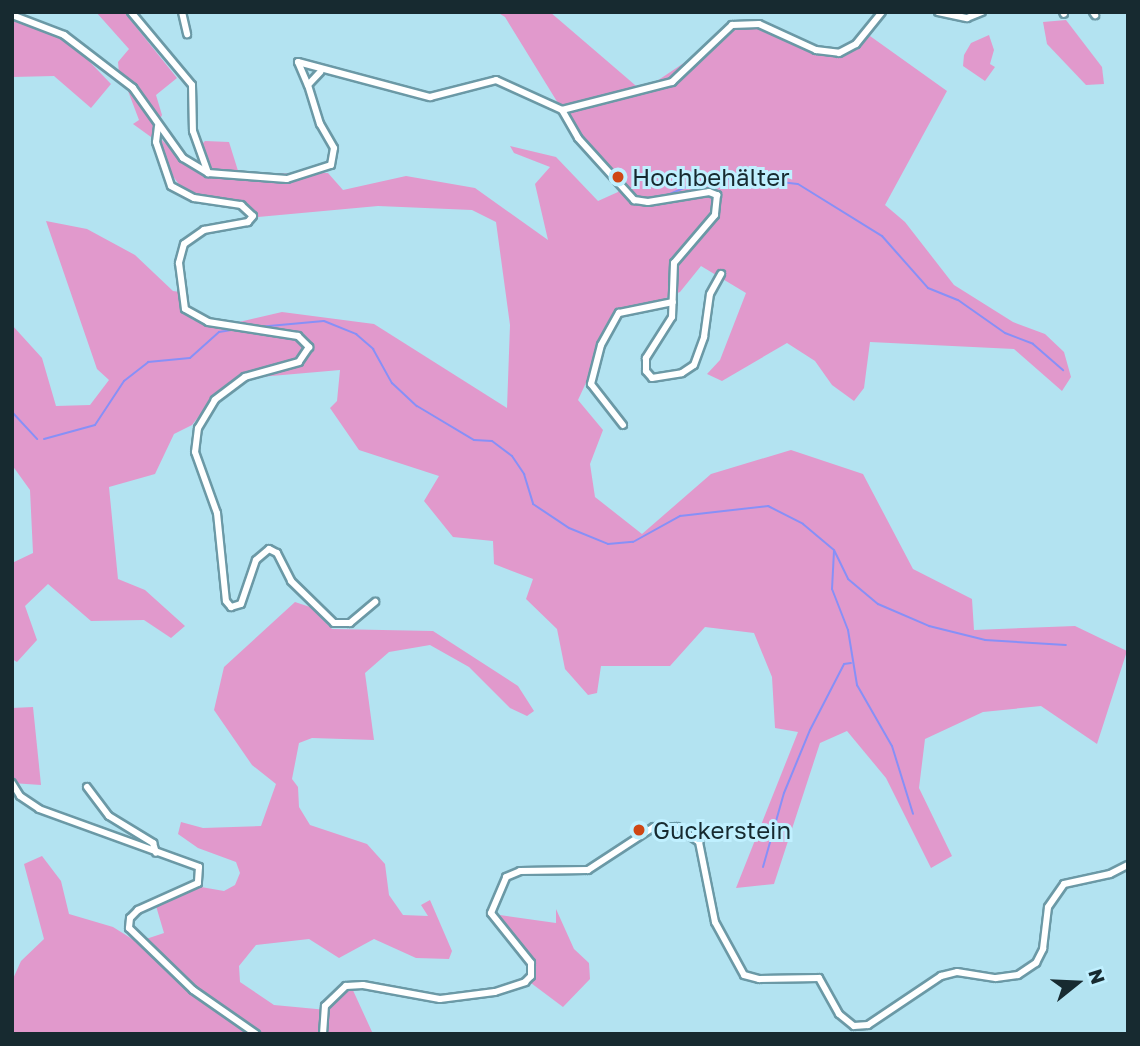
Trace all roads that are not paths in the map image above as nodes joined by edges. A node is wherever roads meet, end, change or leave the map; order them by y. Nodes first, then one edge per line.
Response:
1 (131, 12) edge
2 (182, 12) edge
3 (882, 12) edge
4 (937, 12) edge
5 (982, 12) edge
6 (12, 15) edge
7 (187, 34) dead end
8 (321, 71) junction
9 (308, 85) junction
10 (562, 110) junction
11 (158, 126) junction
12 (208, 173) junction
13 (721, 274) dead end
14 (673, 302) junction
15 (623, 425) dead end
16 (375, 602) dead end
17 (12, 783) edge
18 (87, 787) dead end
19 (156, 853) junction
20 (1128, 865) edge
21 (256, 1034) edge
22 (323, 1034) edge

1 - 12 street
2 - 7 street
3 - 10 street
4 - 5 street
6 - 11 street
8 - 9 street
8 - 9 street
8 - 10 street
9 - 12 street
10 - 14 street
11 - 12 street
11 - 16 street
13 - 14 street
14 - 15 street
17 - 19 street
18 - 19 street
19 - 21 street
20 - 22 street

